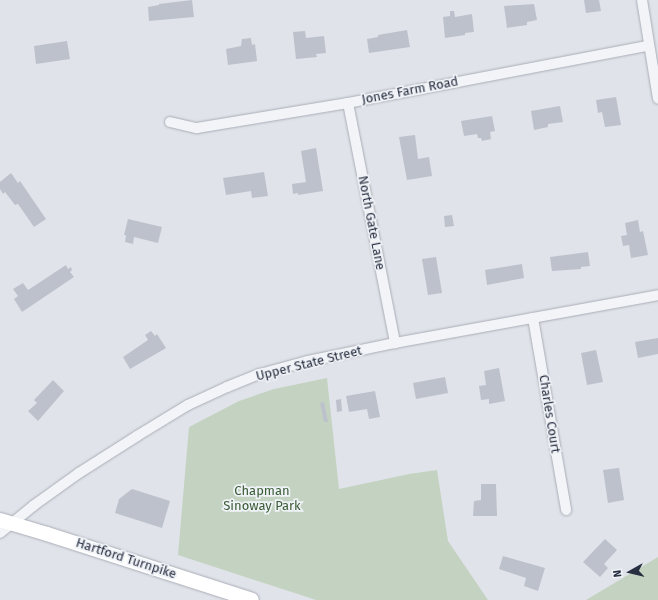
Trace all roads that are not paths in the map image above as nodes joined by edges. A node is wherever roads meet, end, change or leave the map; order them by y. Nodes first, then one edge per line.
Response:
1 (642, 0) edge
2 (648, 46) junction
3 (658, 99) edge
4 (348, 103) junction
5 (170, 122) dead end
6 (658, 296) edge
7 (533, 318) junction
8 (395, 343) junction
9 (566, 510) dead end
10 (6, 522) edge
11 (0, 533) edge
12 (252, 600) edge

1 - 2 street
2 - 3 street
2 - 4 street, Jones Farm Road
4 - 5 street, Jones Farm Road
4 - 8 street, North Gate Lane
6 - 7 street, Upper State Street
7 - 8 street, Upper State Street
7 - 9 street, Charles Court
8 - 10 street, Upper State Street
10 - 11 street, Upper State Street
10 - 12 main road, Hartford Turnpike

